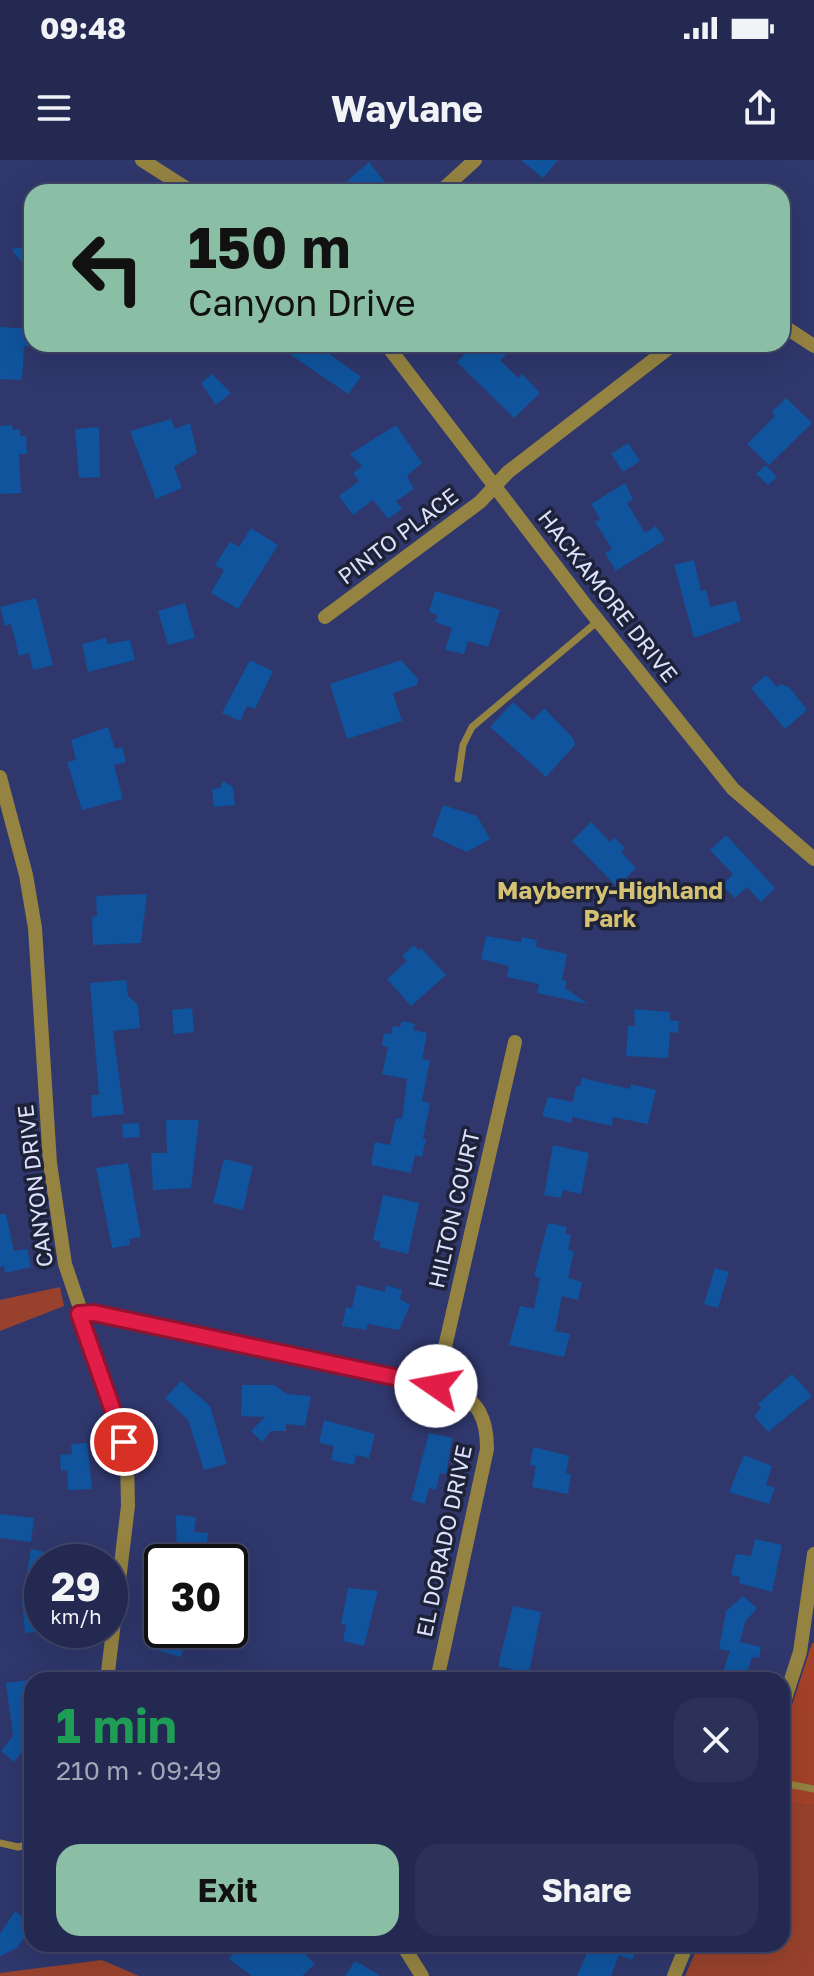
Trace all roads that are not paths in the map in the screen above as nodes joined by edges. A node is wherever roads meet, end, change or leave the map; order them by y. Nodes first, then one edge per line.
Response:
1 (142, 160) edge
2 (475, 160) edge
3 (180, 184) edge
4 (449, 184) edge
5 (790, 330) edge
6 (814, 346) edge
7 (392, 352) edge
8 (664, 352) edge
9 (495, 487) junction
10 (325, 617) dead end
11 (598, 621) junction
12 (0, 777) edge
13 (458, 779) dead end
14 (814, 859) edge
15 (515, 1042) dead end
16 (79, 1314) junction
17 (436, 1386) junction
18 (814, 1554) edge
19 (108, 1672) edge
20 (439, 1672) edge
21 (790, 1683) edge
22 (790, 1784) edge
23 (814, 1789) edge
24 (0, 1843) edge
25 (24, 1846) edge
26 (407, 1952) edge
27 (684, 1952) edge
28 (422, 1976) edge
29 (674, 1976) edge

1 - 3 street
2 - 4 street
5 - 6 street
7 - 9 street, HACKAMORE DRIVE
8 - 9 street, PINTO PLACE
9 - 10 street, PINTO PLACE
9 - 11 street, HACKAMORE DRIVE
11 - 13 lane
11 - 14 street, HACKAMORE DRIVE
12 - 16 street, CANYON DRIVE
15 - 17 street, HILTON COURT
16 - 17 street
16 - 19 street, CANYON DRIVE
17 - 20 street, EL DORADO DRIVE
18 - 21 street
22 - 23 lane
24 - 25 lane
26 - 28 street
27 - 29 street

